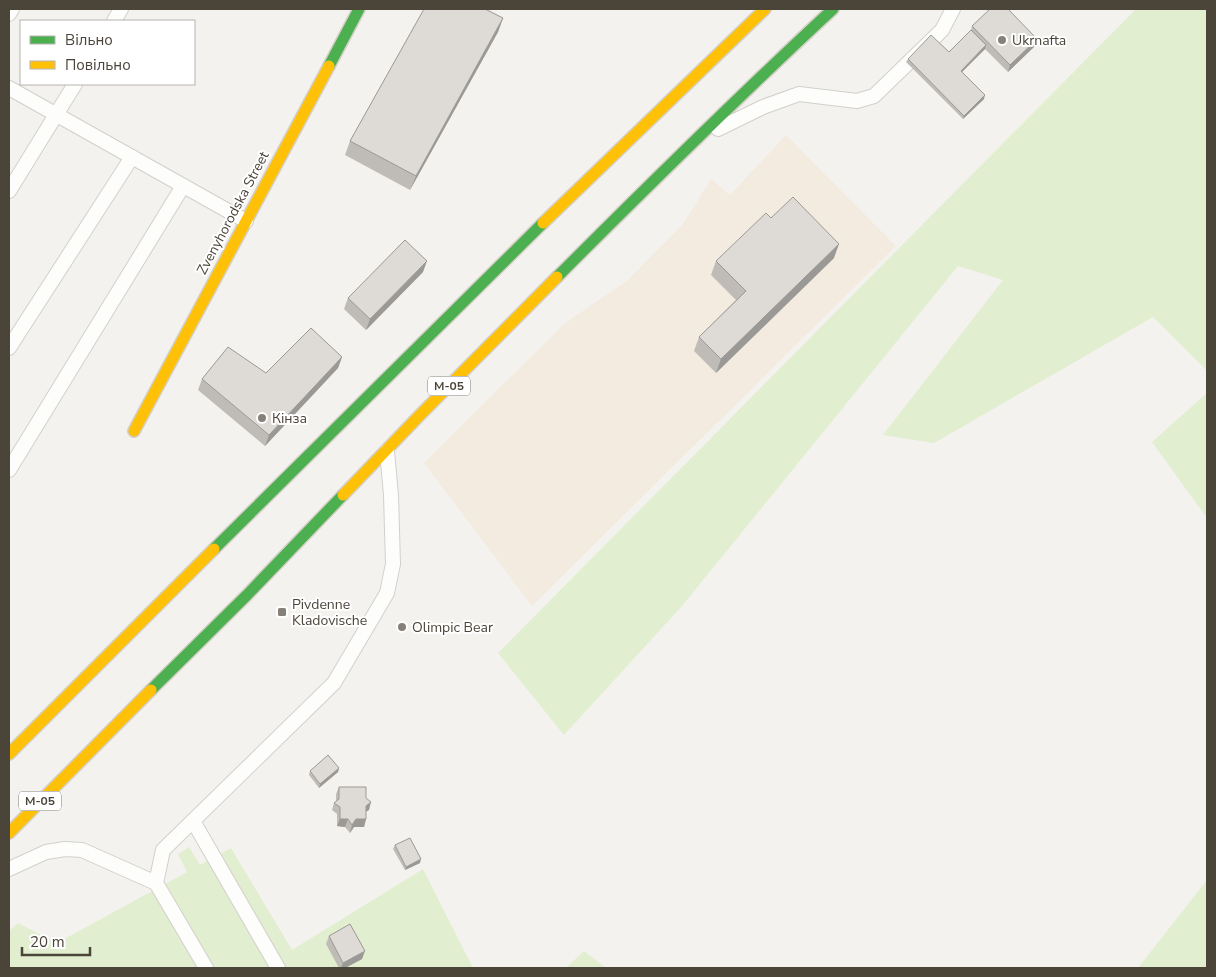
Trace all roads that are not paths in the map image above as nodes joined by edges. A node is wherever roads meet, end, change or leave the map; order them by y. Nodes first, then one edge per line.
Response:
1 (12, 9) edge
2 (121, 9) edge
3 (359, 9) edge
4 (765, 9) edge
5 (833, 9) edge
6 (953, 9) edge
7 (9, 14) edge
8 (115, 20) edge
9 (74, 85) edge
10 (9, 88) edge
11 (56, 114) junction
12 (692, 142) junction
13 (132, 157) junction
14 (183, 186) junction
15 (9, 191) edge
16 (246, 221) junction
17 (9, 348) edge
18 (134, 431) dead end
19 (387, 449) junction
20 (9, 470) edge
21 (9, 754) edge
22 (193, 821) junction
23 (9, 833) edge
24 (9, 869) edge
25 (156, 883) junction
26 (206, 968) edge
27 (278, 968) edge

1 - 7 lane
2 - 8 lane
3 - 16 main road, Zvenyhorodska Street
4 - 21 main road
5 - 12 main road, М-05
6 - 12 lane
9 - 11 lane
10 - 11 lane
11 - 13 lane
11 - 15 lane
12 - 19 main road, М-05
13 - 14 lane
13 - 17 lane
14 - 16 lane
14 - 20 lane
16 - 18 main road, Zvenyhorodska Street
19 - 22 lane
19 - 23 main road, М-05
22 - 25 lane
22 - 27 lane
24 - 25 lane
25 - 26 lane

